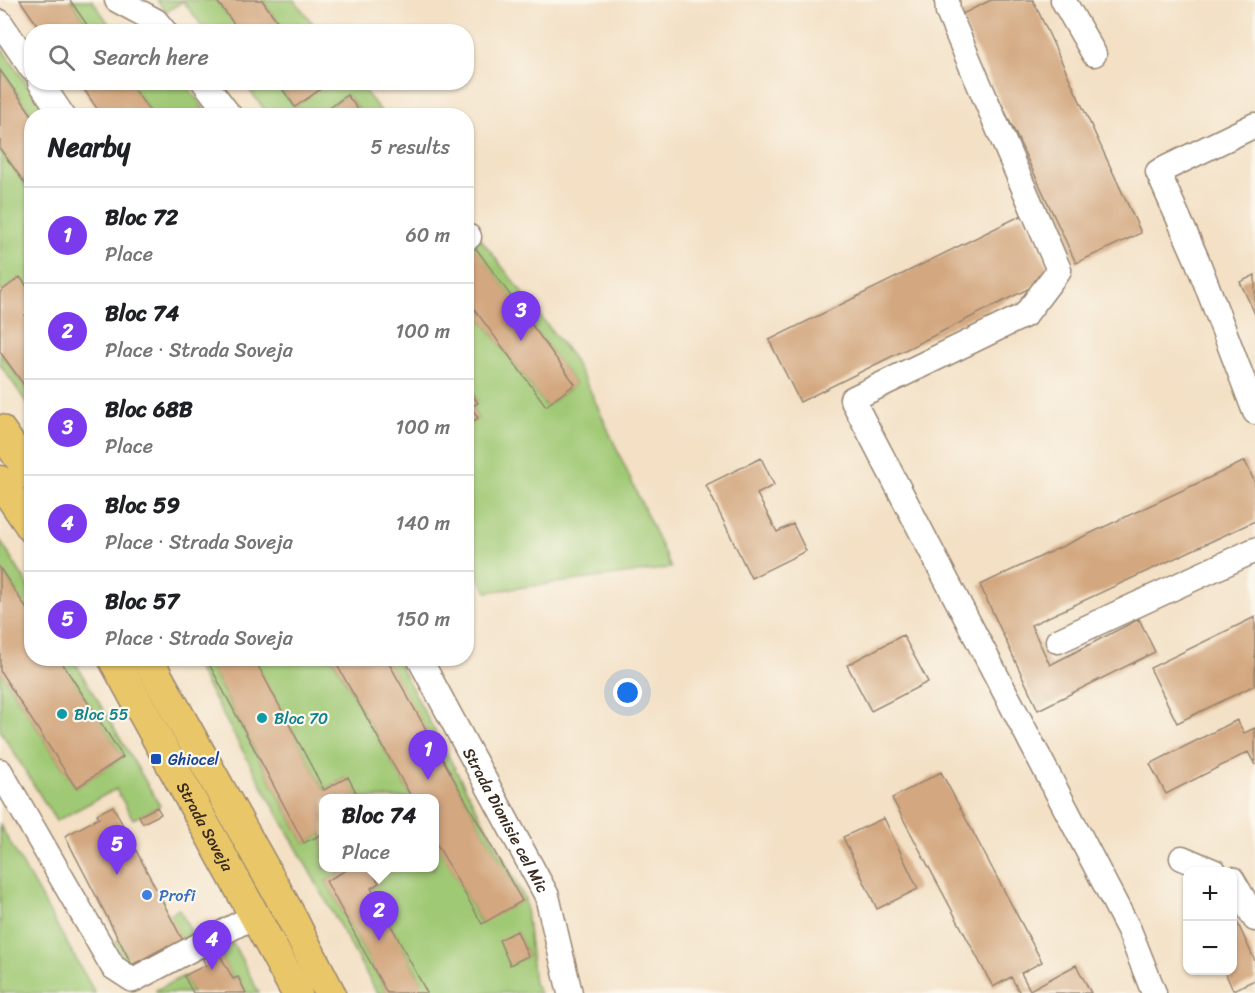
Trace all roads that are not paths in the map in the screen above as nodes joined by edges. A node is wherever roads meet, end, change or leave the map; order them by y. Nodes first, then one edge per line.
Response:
1 (117, 0) edge
2 (947, 0) edge
3 (1063, 0) edge
4 (0, 22) edge
5 (158, 24) edge
6 (1094, 54) dead end
7 (24, 57) edge
8 (45, 90) edge
9 (210, 90) edge
10 (58, 108) edge
11 (224, 108) edge
12 (1255, 125) edge
13 (1255, 412) edge
14 (0, 430) edge
15 (24, 464) edge
16 (0, 481) edge
17 (24, 516) edge
18 (1255, 550) edge
19 (1058, 641) dead end
20 (117, 666) edge
21 (151, 666) edge
22 (423, 666) edge
23 (0, 771) edge
24 (1182, 858) dead end
25 (1203, 867) edge
26 (1237, 886) edge
27 (256, 915) junction
28 (1255, 919) edge
29 (136, 987) edge
30 (297, 993) edge
31 (330, 993) edge
32 (570, 993) edge
33 (1154, 993) edge

1 - 5 street
2 - 33 street
3 - 6 street
4 - 7 street
8 - 10 street
9 - 11 street
12 - 13 street
14 - 15 main road
16 - 17 main road
18 - 19 street
20 - 27 main road, Strada Soveja
21 - 31 main road, Strada Soveja
22 - 32 street, Strada Dionisie cel Mic
23 - 29 street
24 - 25 street
26 - 28 street
27 - 29 street
27 - 30 main road, Strada Soveja

